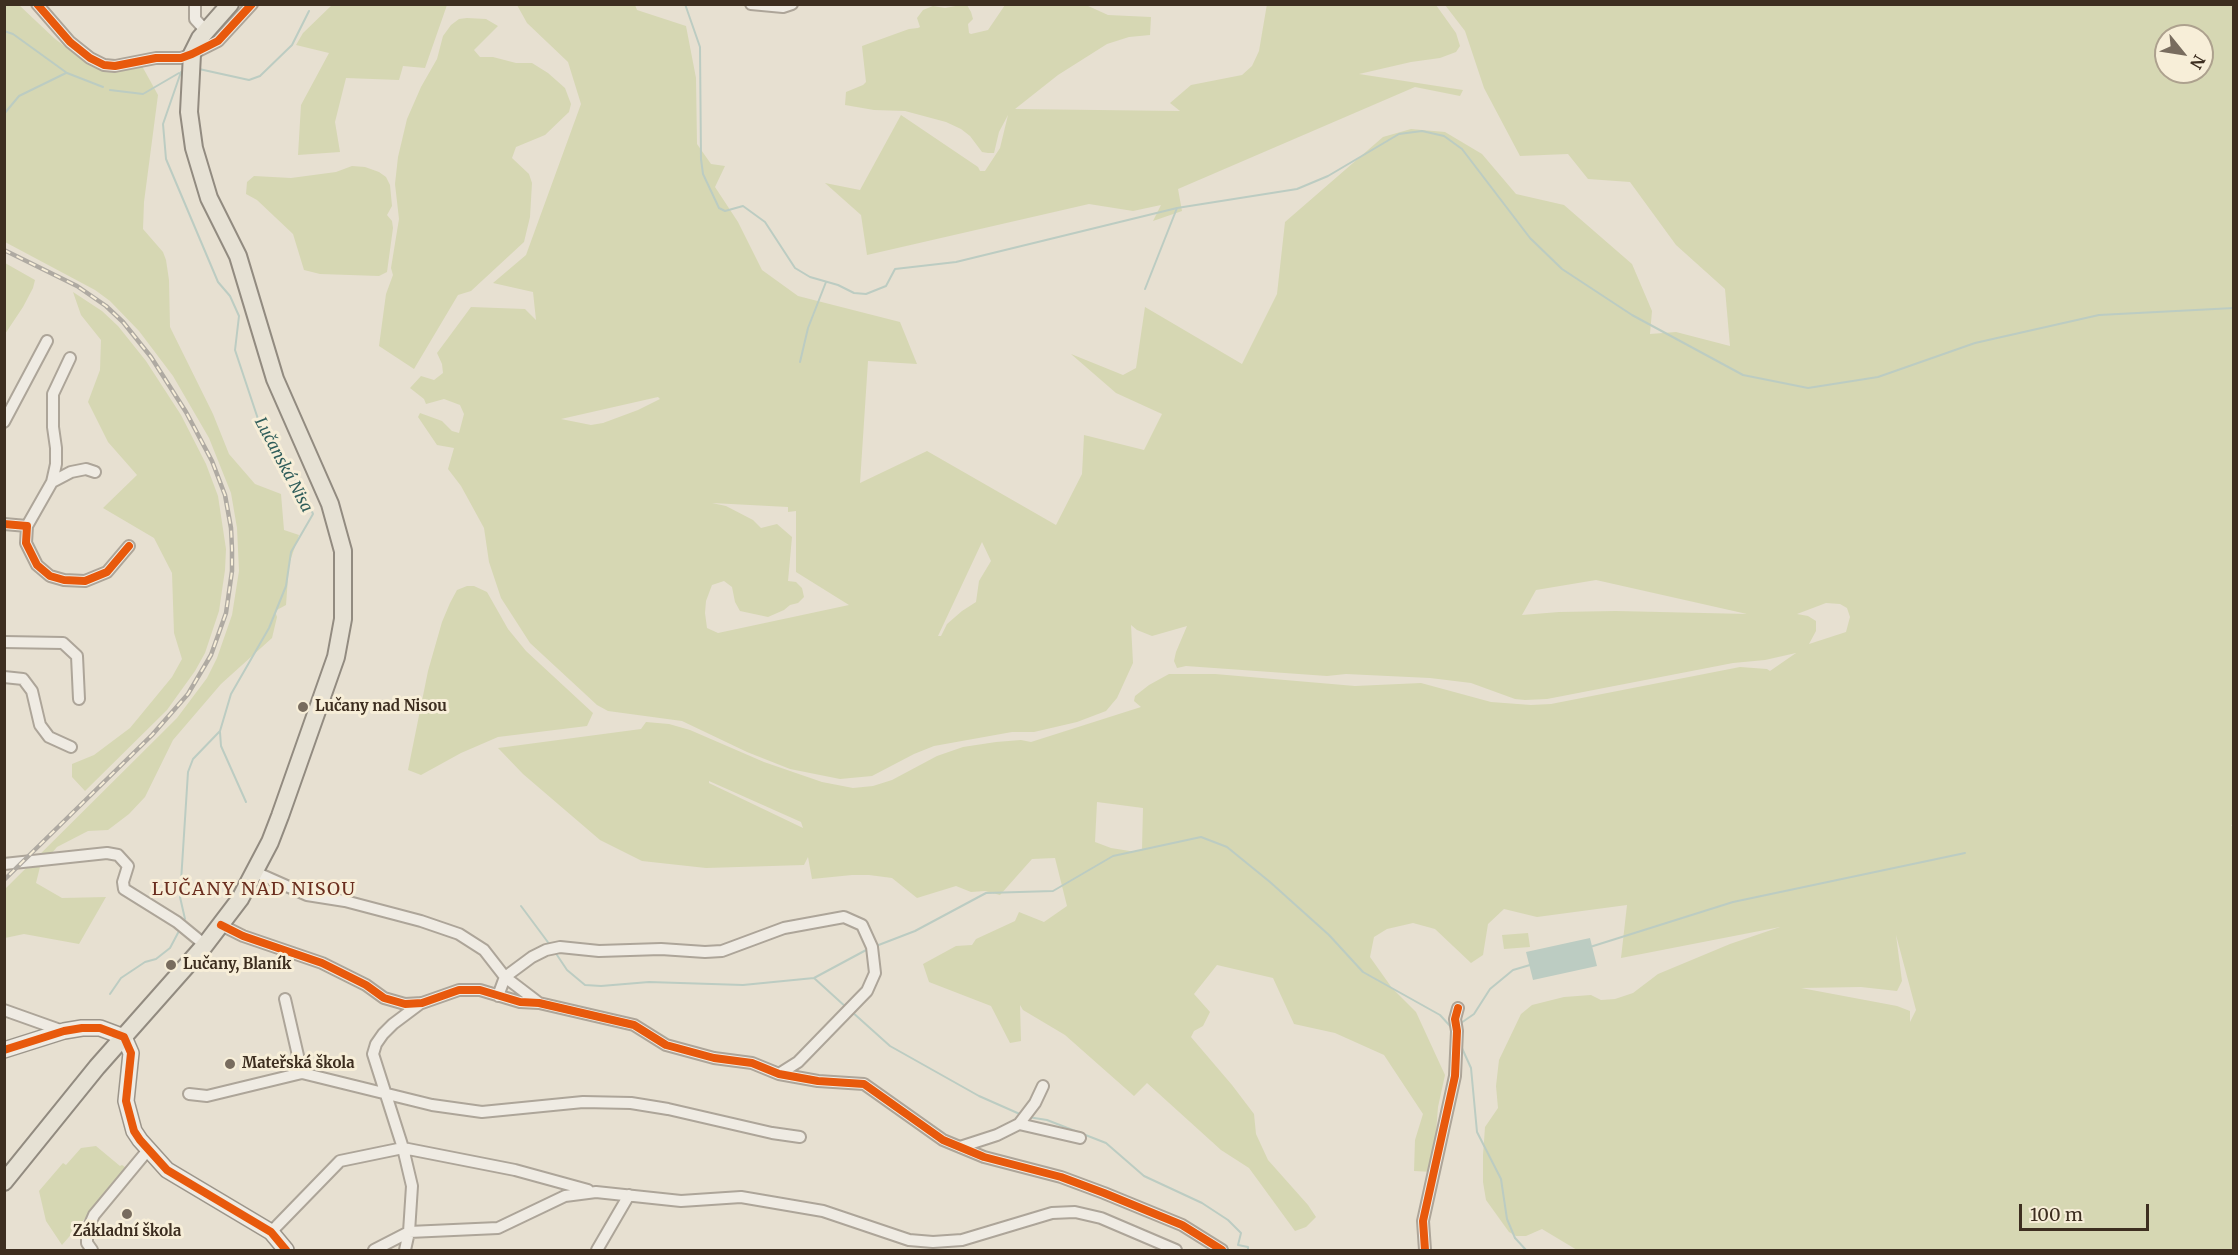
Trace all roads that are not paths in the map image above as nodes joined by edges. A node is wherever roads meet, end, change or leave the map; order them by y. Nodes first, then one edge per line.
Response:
1 (37, 4) edge
2 (195, 4) edge
3 (230, 4) edge
4 (252, 4) edge
5 (751, 4) edge
6 (792, 4) edge
7 (768, 6) edge
8 (206, 31) junction
9 (191, 60) junction
10 (47, 341) dead end
11 (70, 358) dead end
12 (4, 422) edge
13 (95, 472) dead end
14 (51, 482) junction
15 (4, 524) edge
16 (27, 526) junction
17 (129, 546) dead end
18 (4, 642) edge
19 (4, 677) edge
20 (79, 699) dead end
21 (71, 747) dead end
22 (4, 864) edge
23 (255, 873) junction
24 (221, 925) junction
25 (205, 945) junction
26 (505, 976) junction
27 (498, 996) junction
28 (285, 999) dead end
29 (422, 1003) junction
30 (538, 1003) junction
31 (1458, 1008) dead end
32 (4, 1010) edge
33 (64, 1031) junction
34 (124, 1037) junction
35 (4, 1050) edge
36 (302, 1073) junction
37 (779, 1074) junction
38 (1043, 1086) dead end
39 (384, 1093) junction
40 (189, 1094) dead end
41 (1019, 1124) junction
42 (800, 1137) dead end
43 (1080, 1138) dead end
44 (960, 1147) junction
45 (403, 1148) junction
46 (148, 1150) junction
47 (4, 1182) edge
48 (596, 1192) junction
49 (629, 1196) junction
50 (271, 1232) junction
51 (409, 1232) junction
52 (92, 1251) edge
53 (286, 1251) edge
54 (374, 1251) edge
55 (405, 1251) edge
56 (597, 1251) edge
57 (1176, 1251) edge
58 (1222, 1251) edge
59 (1425, 1251) edge

1 - 9 street
2 - 8 street
3 - 8 main road
4 - 9 street
5 - 7 street
6 - 7 street
8 - 9 main road
9 - 23 main road
10 - 12 street
11 - 14 street
13 - 14 street
14 - 16 street
15 - 16 street
16 - 17 street
18 - 20 street
19 - 21 street
22 - 25 street
23 - 24 main road
23 - 26 street
24 - 25 main road
24 - 29 street
25 - 34 main road
26 - 27 street
26 - 30 street
26 - 37 street
27 - 29 street
27 - 30 street
28 - 36 street
29 - 39 street
30 - 37 street
31 - 59 street
32 - 33 street
33 - 34 street
33 - 35 street
34 - 46 street
34 - 47 main road
36 - 39 street
36 - 40 street
37 - 44 street
38 - 41 street
39 - 42 street
39 - 45 street
41 - 43 street
41 - 44 street
44 - 58 street
45 - 48 street
45 - 50 street
45 - 51 street
46 - 50 street
46 - 52 street
48 - 49 street
48 - 51 street
49 - 56 street
49 - 57 street
50 - 53 street
51 - 54 street
51 - 55 street

